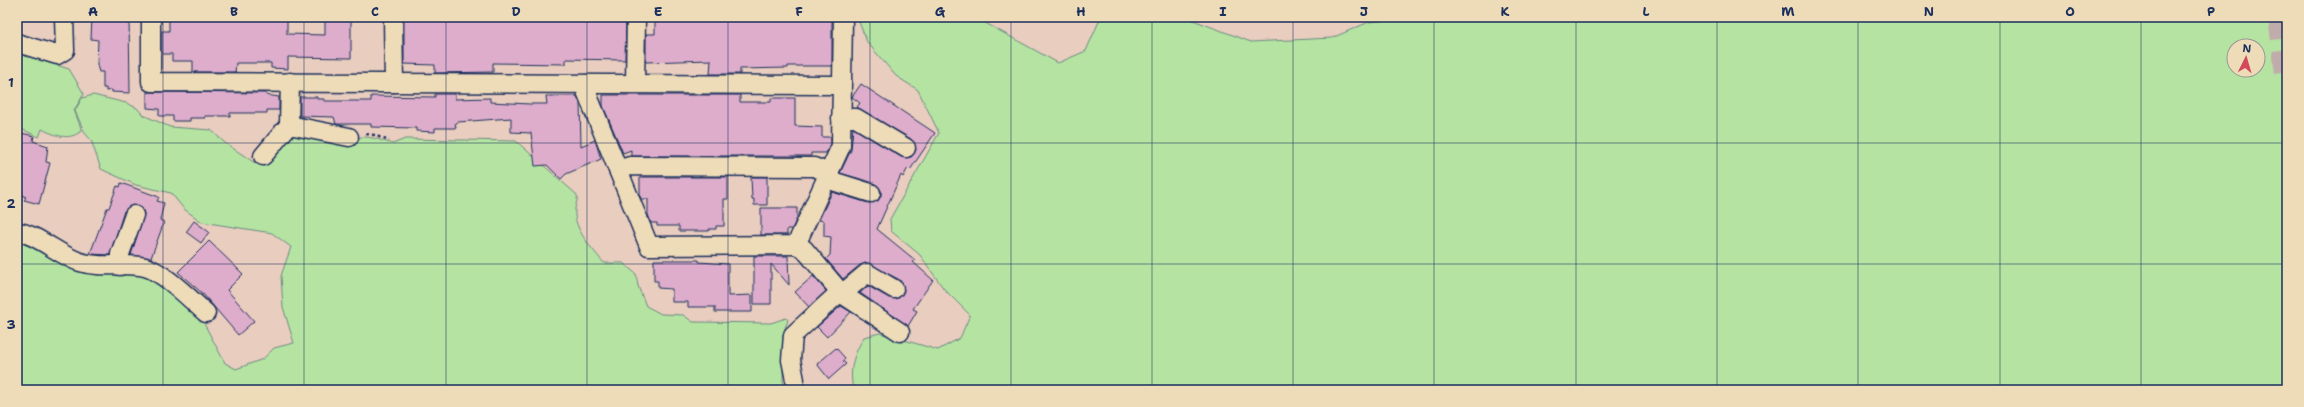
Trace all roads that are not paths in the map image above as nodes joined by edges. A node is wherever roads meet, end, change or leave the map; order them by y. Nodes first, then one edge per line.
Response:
1 (64, 17) edge
2 (151, 17) edge
3 (393, 17) edge
4 (636, 17) edge
5 (842, 17) edge
6 (17, 43) edge
7 (290, 82) junction
8 (394, 83) junction
9 (586, 84) junction
10 (636, 84) junction
11 (841, 85) junction
12 (841, 118) junction
13 (289, 125) junction
14 (349, 137) dead end
15 (906, 148) dead end
16 (263, 156) dead end
17 (618, 170) junction
18 (827, 176) junction
19 (871, 193) dead end
20 (134, 215) dead end
21 (17, 232) edge
22 (796, 246) junction
23 (120, 266) junction
24 (894, 288) dead end
25 (841, 293) junction
26 (206, 313) dead end
27 (900, 332) dead end
28 (795, 380) dead end

1 - 6 street
2 - 7 street
3 - 8 street
4 - 10 street
5 - 11 street
7 - 8 street
7 - 13 street
8 - 9 street
9 - 10 street
9 - 17 street
10 - 11 street
11 - 12 street
12 - 15 street
12 - 18 street
13 - 14 street
13 - 16 street
17 - 18 street
17 - 22 street
18 - 19 street
18 - 22 street
20 - 23 street
21 - 23 street
22 - 25 street
23 - 26 street
24 - 25 street
25 - 27 street
25 - 28 street

